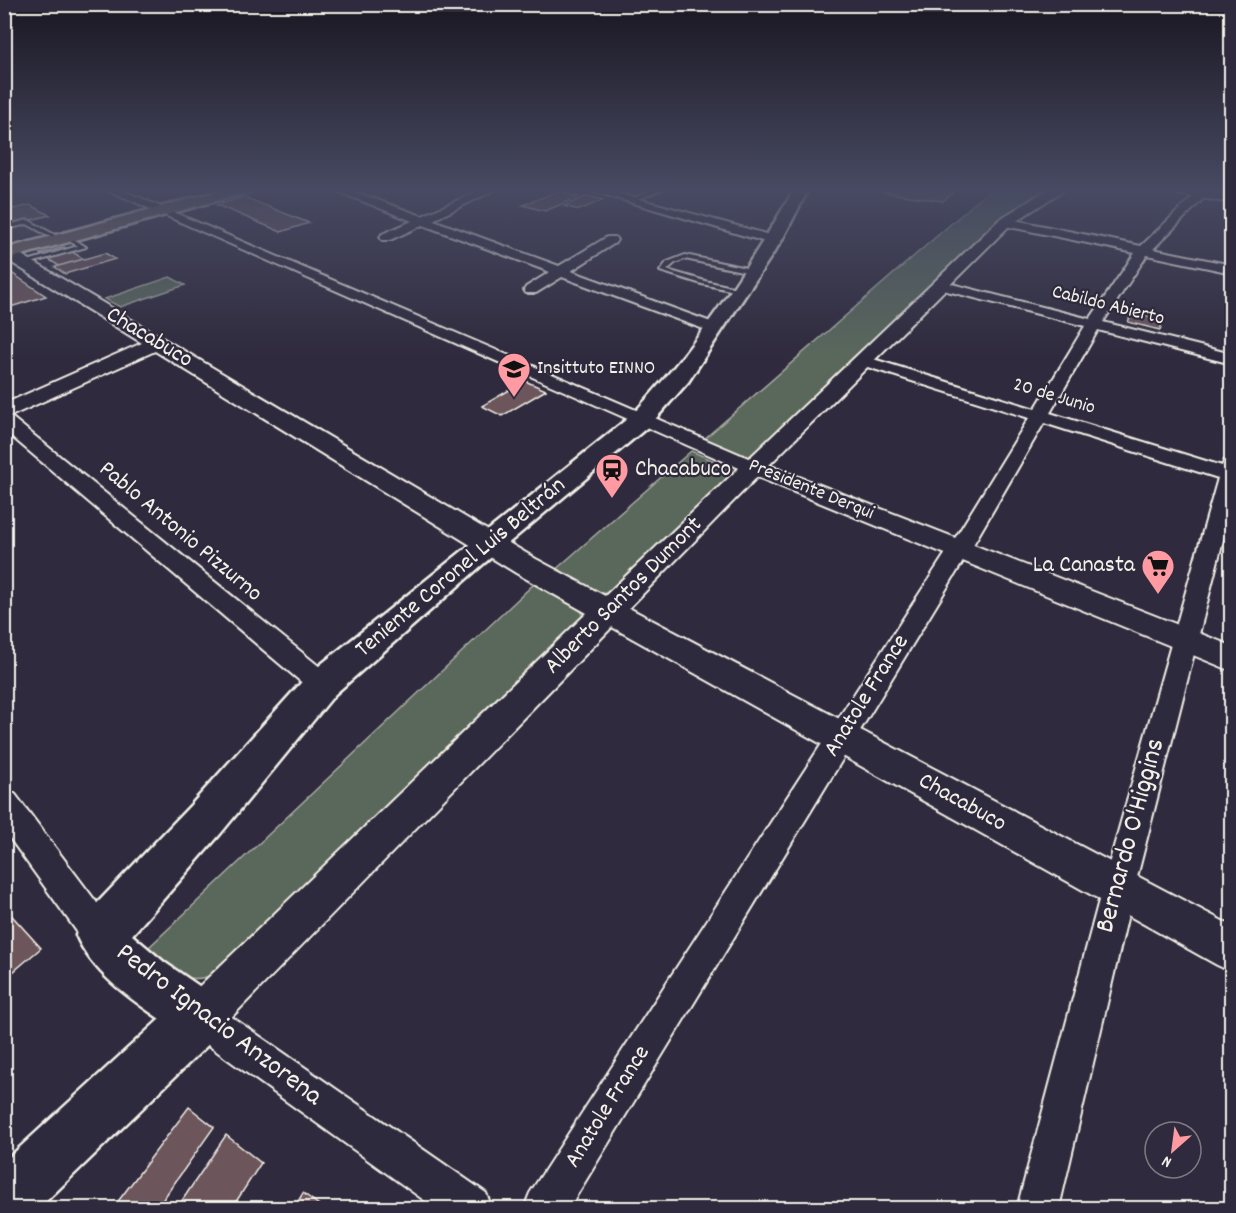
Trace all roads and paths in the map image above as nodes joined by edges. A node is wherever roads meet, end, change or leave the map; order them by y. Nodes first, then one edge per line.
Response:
1 (45, 245) edge
2 (77, 245) edge
3 (240, 245) edge
4 (489, 245) edge
5 (604, 245) edge
6 (770, 245) edge
7 (982, 245) edge
8 (1113, 245) edge
9 (1150, 245) edge
10 (1143, 251) junction
11 (11, 255) edge
12 (1232, 269) edge
13 (561, 271) junction
14 (745, 280) junction
15 (940, 285) junction
16 (531, 290) dead end
17 (1094, 324) junction
18 (714, 328) junction
19 (157, 343) junction
20 (1232, 359) edge
21 (864, 361) junction
22 (4, 412) edge
23 (1039, 415) junction
24 (4, 420) edge
25 (641, 420) junction
26 (753, 467) junction
27 (1231, 472) edge
28 (489, 543) junction
29 (958, 550) junction
30 (610, 611) junction
31 (1183, 640) junction
32 (1232, 659) edge
33 (322, 684) junction
34 (841, 737) junction
35 (8, 817) edge
36 (1118, 889) junction
37 (100, 935) junction
38 (1232, 951) edge
39 (200, 1017) junction
40 (4, 1202) edge
41 (471, 1209) edge
42 (545, 1209) edge
43 (1038, 1209) edge

1 - 11 main road
2 - 11 lane
3 - 25 street, Presidente Derqui
4 - 13 street
5 - 13 street
6 - 14 main road, Teniente Coronel Luis Beltrán
7 - 15 street, Alberto Santos Dumont
8 - 10 street
9 - 10 street, Anatole France
10 - 12 street
10 - 17 street, Anatole France
11 - 19 street, Chacabuco
13 - 16 street
13 - 18 street
14 - 14 lane
14 - 18 main road, Teniente Coronel Luis Beltrán
15 - 17 street, Cabildo Abierto
15 - 21 street, Alberto Santos Dumont
17 - 20 street, Cabildo Abierto
17 - 23 street, Anatole France
18 - 25 main road, Teniente Coronel Luis Beltrán
19 - 22 street
19 - 28 street, Chacabuco
21 - 23 street, 20 de Junio
21 - 26 street, Alberto Santos Dumont
23 - 27 street, 20 de Junio
23 - 29 street, Anatole France
24 - 33 street, Pablo Antonio Pizzurno
25 - 26 street, Presidente Derqui
25 - 28 main road, Teniente Coronel Luis Beltrán
26 - 29 street, Presidente Derqui
26 - 30 street, Alberto Santos Dumont
27 - 31 street, Bernardo O'Higgins
28 - 30 street, Chacabuco
28 - 33 main road, Teniente Coronel Luis Beltrán
29 - 31 street, Presidente Derqui
29 - 34 street, Anatole France
30 - 34 street, Chacabuco
30 - 39 street, Alberto Santos Dumont
31 - 32 street, Presidente Derqui
31 - 36 street, Bernardo O'Higgins
33 - 37 main road, Teniente Coronel Luis Beltrán
34 - 36 street, Chacabuco
34 - 42 street, Anatole France
35 - 37 street, Pedro Ignacio Anzorena
36 - 38 street, Chacabuco
36 - 43 street, Bernardo O'Higgins
37 - 39 main road, Pedro Ignacio Anzorena
39 - 40 main road
39 - 41 street, Pedro Ignacio Anzorena

